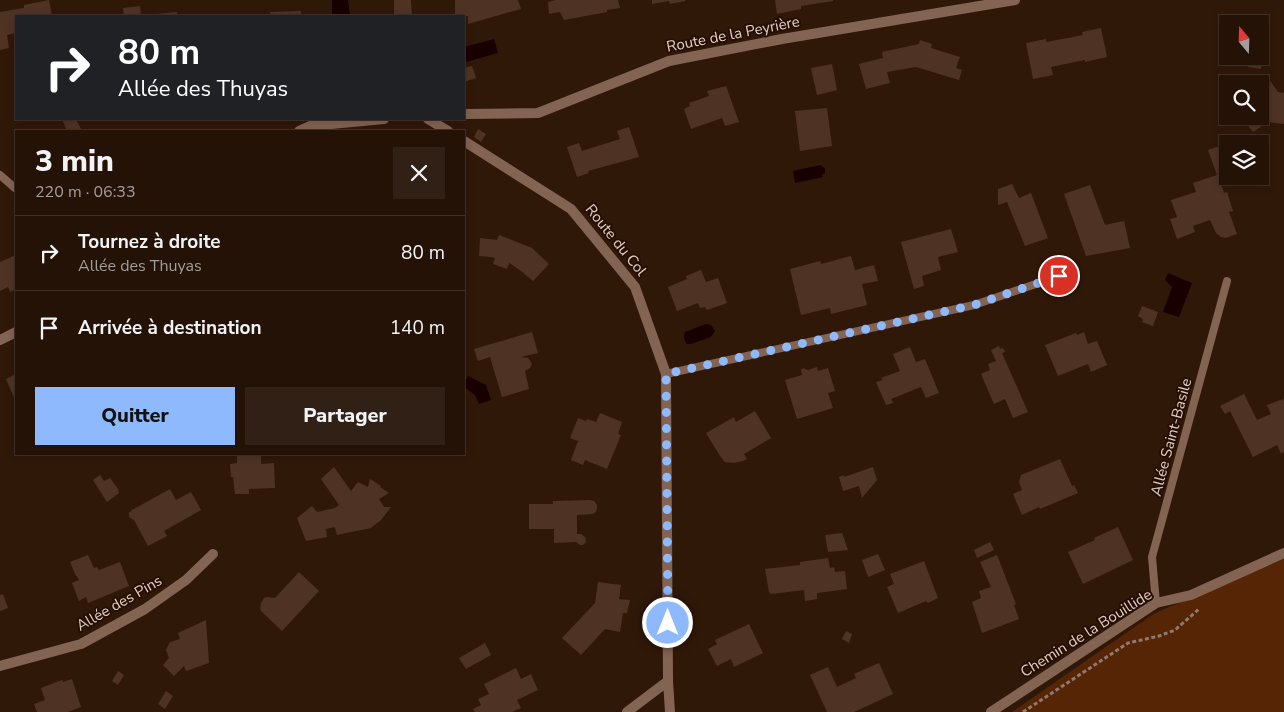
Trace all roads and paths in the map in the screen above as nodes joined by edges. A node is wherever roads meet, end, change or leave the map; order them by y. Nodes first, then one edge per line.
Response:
1 (1015, 0) edge
2 (465, 114) edge
3 (373, 120) edge
4 (430, 120) edge
5 (301, 130) edge
6 (446, 130) edge
7 (465, 142) edge
8 (0, 175) edge
9 (15, 188) edge
10 (1059, 276) dead end
11 (1227, 280) dead end
12 (15, 332) edge
13 (0, 340) edge
14 (666, 374) junction
15 (1284, 553) edge
16 (213, 554) dead end
17 (1156, 603) junction
18 (1199, 609) dead end
19 (0, 666) edge
20 (668, 681) junction
21 (628, 712) edge
22 (670, 712) edge
23 (991, 712) edge
24 (1023, 712) edge

1 - 2 street, Route de la Peyrière
3 - 5 street
4 - 6 street
7 - 14 street, Route du Col
8 - 9 lane
10 - 14 lane
11 - 17 lane, Allée Saint-Basile
12 - 13 street
14 - 20 street, Route du Col
15 - 17 street, Chemin de la Bouillide
16 - 19 street, Allée des Pins
17 - 23 street, Chemin de la Bouillide
18 - 24 path
20 - 21 street
20 - 22 street, Route du Col

